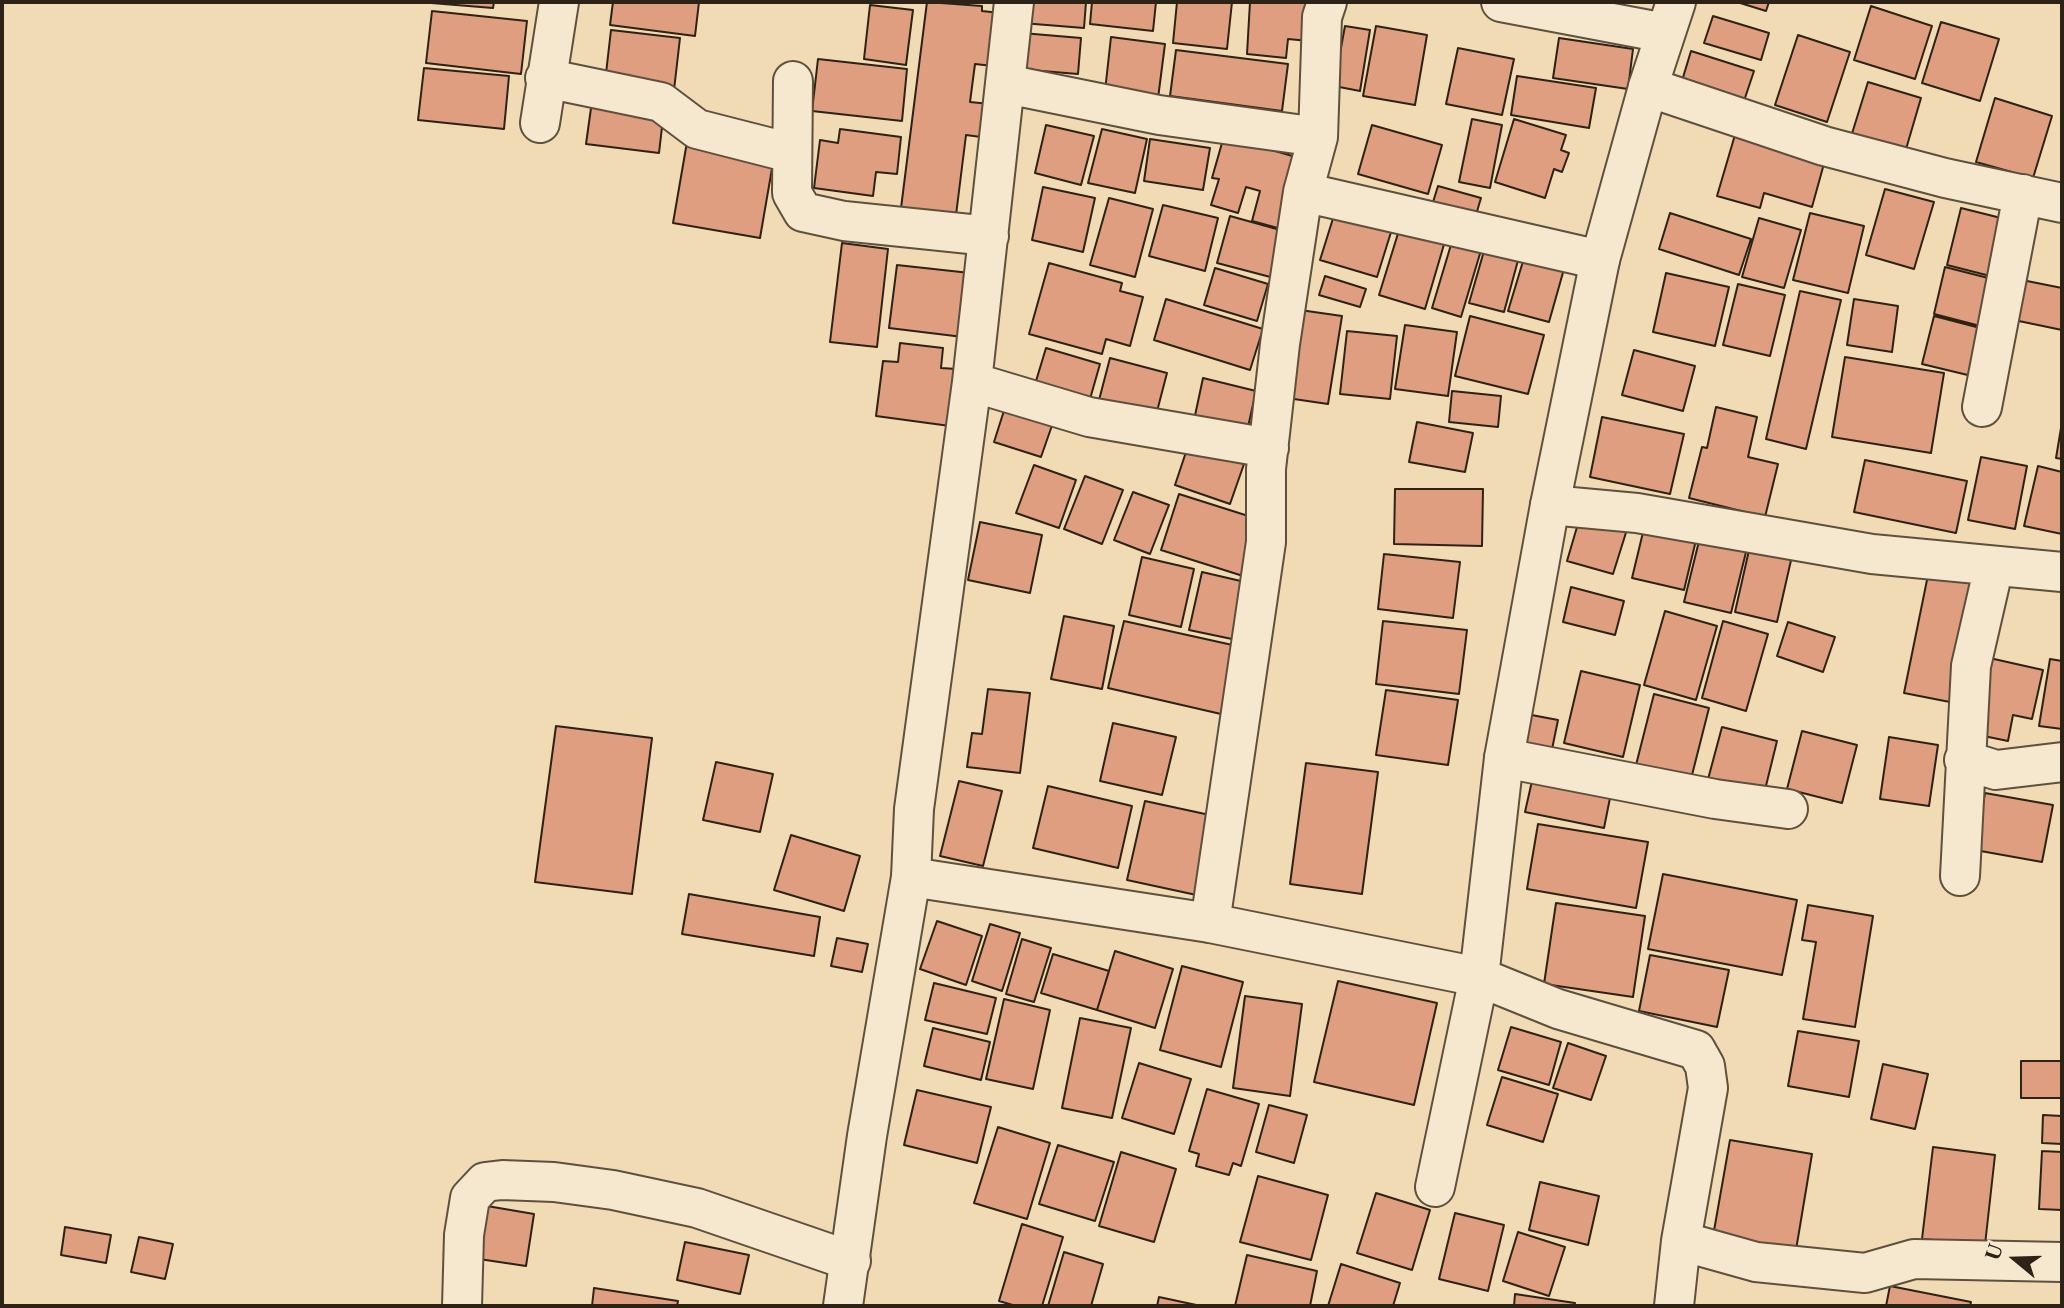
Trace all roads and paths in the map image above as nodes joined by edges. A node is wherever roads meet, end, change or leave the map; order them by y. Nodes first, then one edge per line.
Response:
1 (559, 2) edge
2 (1014, 2) edge
3 (1327, 2) edge
4 (1500, 2) edge
5 (1671, 18) edge
6 (545, 78) junction
7 (793, 81) dead end
8 (1006, 84) junction
9 (1648, 87) junction
10 (540, 124) dead end
11 (1318, 137) junction
12 (791, 153) junction
13 (1303, 192) junction
14 (2022, 194) junction
15 (2062, 203) edge
16 (989, 236) junction
17 (1600, 260) junction
18 (972, 382) junction
19 (1982, 407) dead end
20 (1269, 448) junction
21 (1549, 505) junction
22 (1994, 566) junction
23 (2062, 572) edge
24 (1504, 758) junction
25 (1964, 760) junction
26 (2062, 762) edge
27 (1788, 809) dead end
28 (1960, 876) dead end
29 (911, 877) junction
30 (1210, 923) junction
31 (1479, 977) junction
32 (1435, 1187) dead end
33 (1681, 1241) junction
34 (851, 1261) junction
35 (2062, 1262) edge
36 (1862, 1289) edge
37 (462, 1306) edge
38 (843, 1306) edge
39 (1674, 1306) edge

1 - 6 street
2 - 8 street
3 - 11 street
4 - 5 street
5 - 9 street
6 - 10 street
6 - 12 street
7 - 12 street
8 - 11 street
8 - 16 street
9 - 14 street
9 - 17 street
11 - 13 street
12 - 16 street
13 - 17 street
13 - 20 street
14 - 15 street
14 - 19 street
16 - 18 street
17 - 21 street
18 - 20 street
18 - 29 street
20 - 30 street
21 - 22 street
21 - 24 street
22 - 23 street
22 - 25 street
24 - 27 street
24 - 31 street
25 - 26 street
25 - 28 street
29 - 30 street
29 - 34 street
30 - 31 street
31 - 32 street
31 - 33 street
33 - 36 street
33 - 39 street
34 - 37 street
34 - 38 street
35 - 36 street

